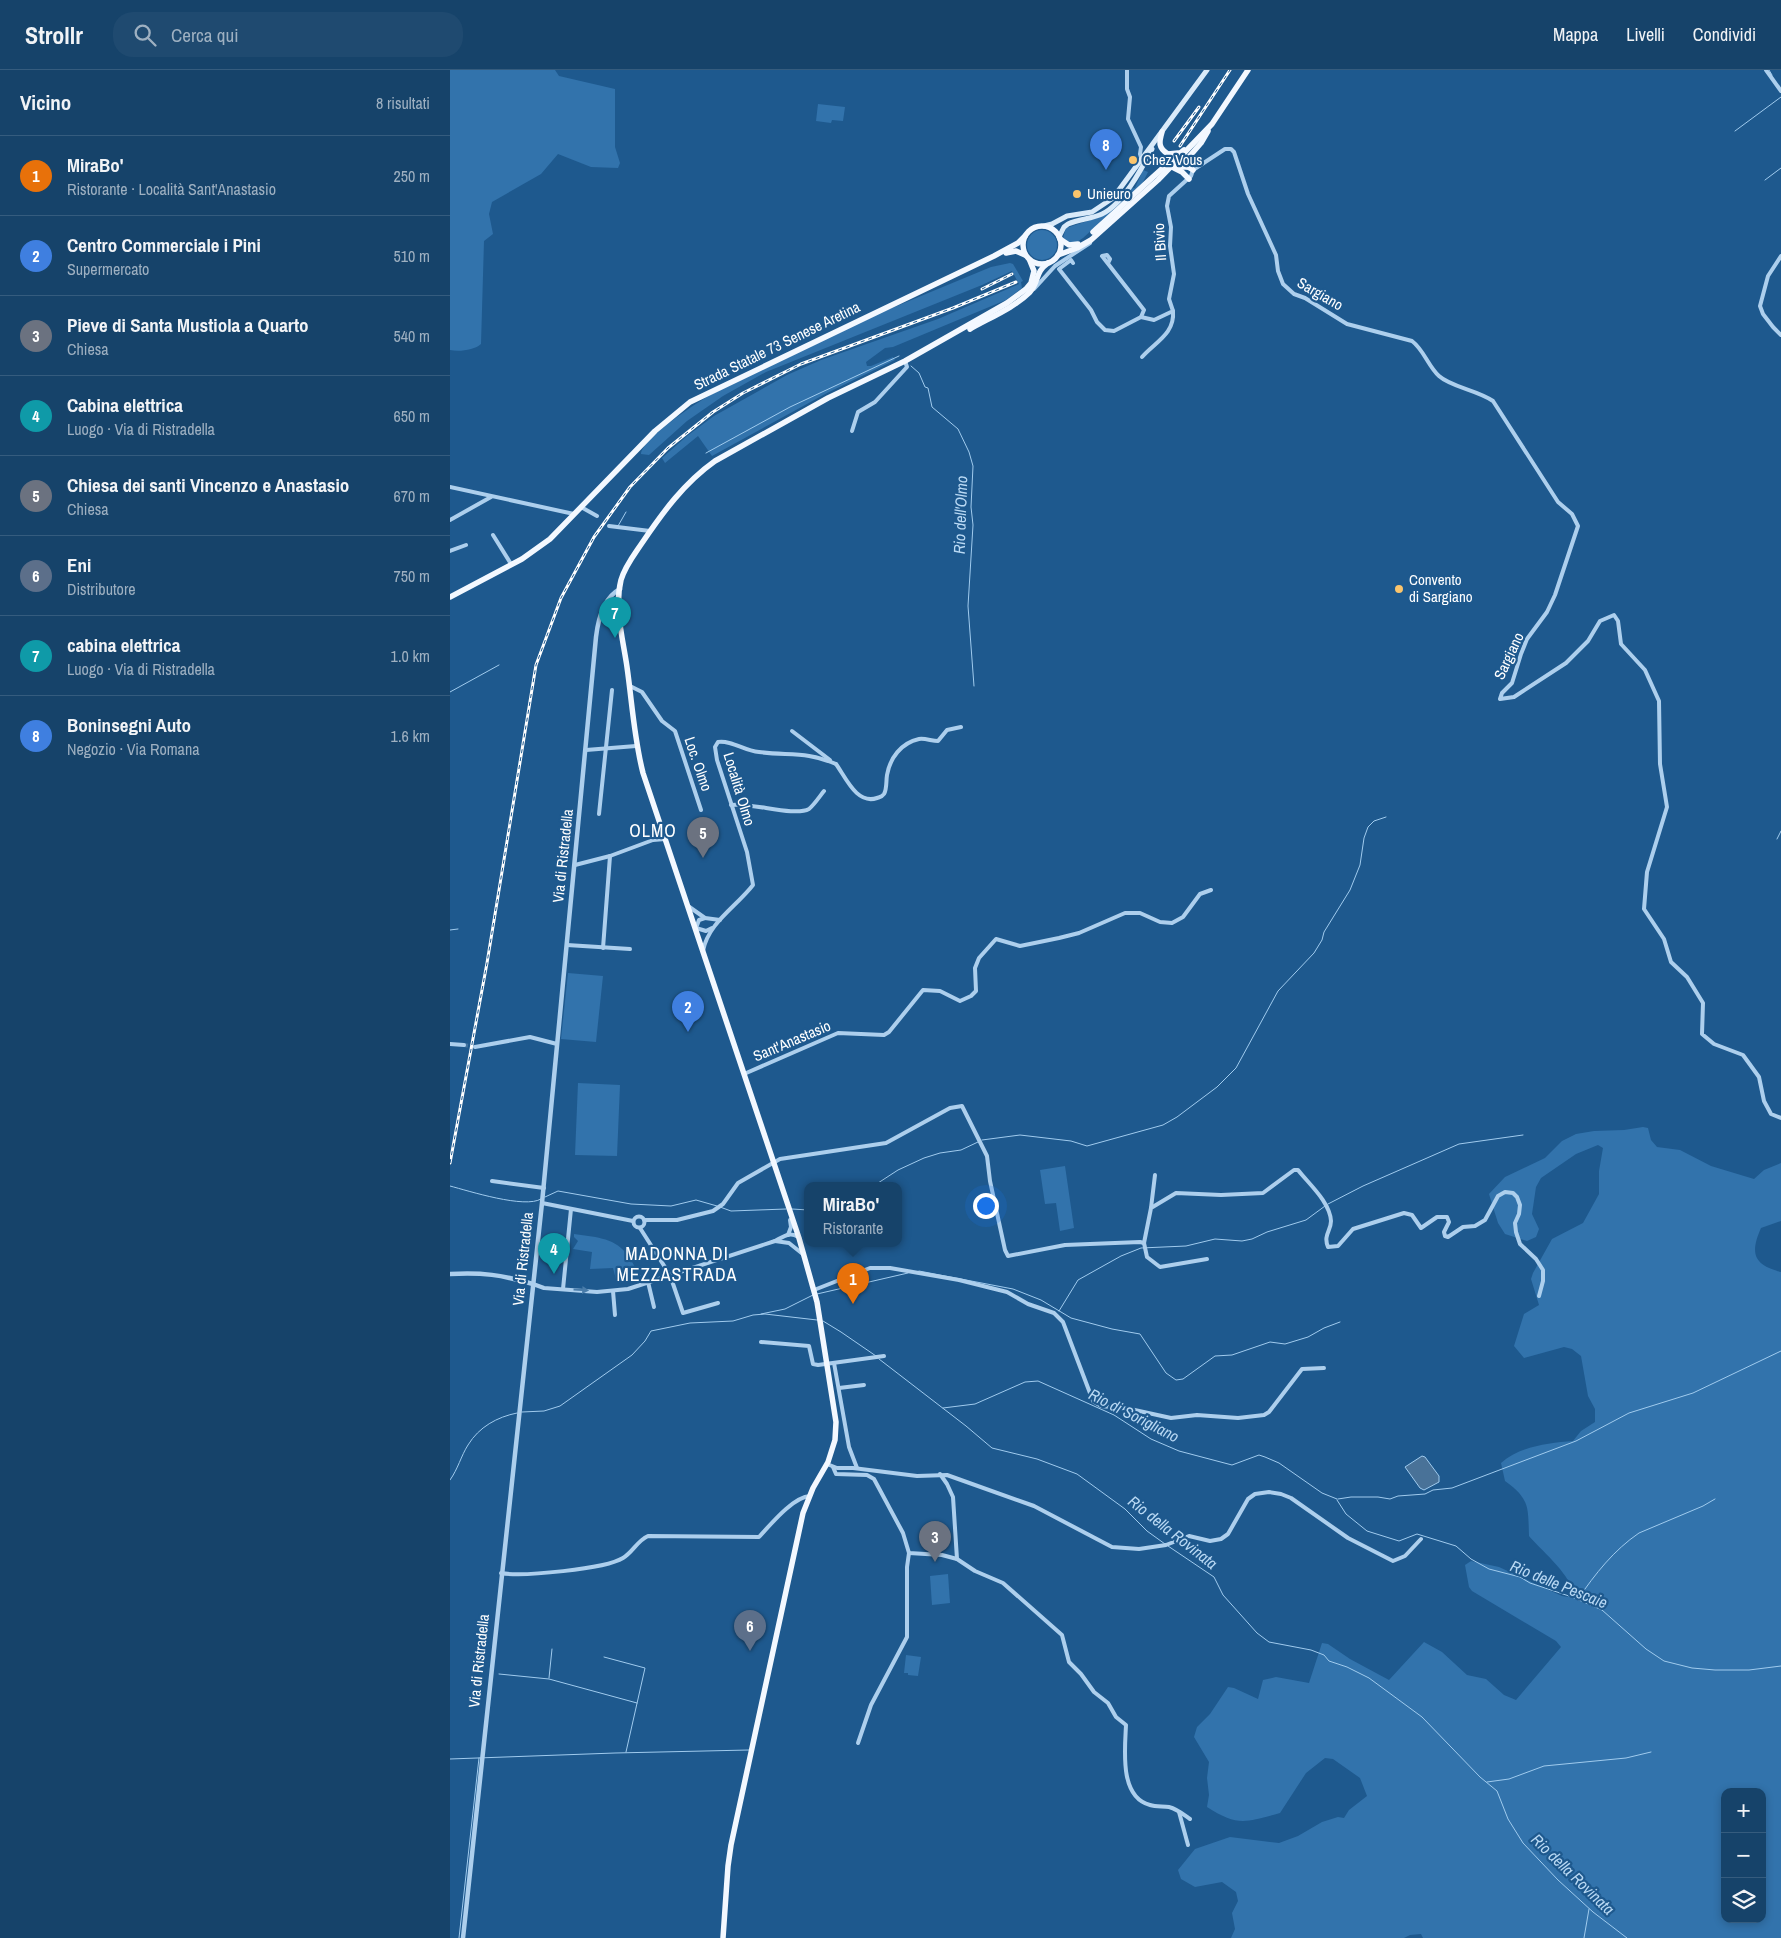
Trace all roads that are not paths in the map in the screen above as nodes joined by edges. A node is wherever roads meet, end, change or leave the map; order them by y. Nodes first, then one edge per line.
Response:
1 (1127, 70) edge
2 (1207, 70) edge
3 (1248, 70) edge
4 (1766, 70) edge
5 (1781, 91) edge
6 (1212, 124) junction
7 (1162, 132) junction
8 (1187, 148) junction
9 (1142, 162) junction
10 (1172, 167) junction
11 (1190, 168) junction
12 (1188, 179) junction
13 (1128, 180) junction
14 (1129, 186) junction
15 (1130, 202) junction
16 (1044, 226) junction
17 (1024, 236) junction
18 (1059, 238) junction
19 (1025, 255) junction
20 (1058, 255) junction
21 (994, 256) junction
22 (1781, 256) edge
23 (1030, 261) junction
24 (1048, 263) junction
25 (1073, 263) dead end
26 (1108, 263) dead end
27 (1030, 292) junction
28 (1173, 311) junction
29 (1141, 317) junction
30 (1781, 335) edge
31 (914, 356) junction
32 (1142, 357) dead end
33 (905, 361) junction
34 (852, 431) dead end
35 (450, 487) edge
36 (492, 497) junction
37 (581, 506) junction
38 (574, 514) junction
39 (597, 516) dead end
40 (450, 520) edge
41 (609, 526) dead end
42 (650, 531) junction
43 (493, 535) dead end
44 (466, 544) dead end
45 (450, 551) edge
46 (512, 564) junction
47 (620, 589) junction
48 (450, 597) edge
49 (630, 686) junction
50 (612, 690) dead end
51 (961, 727) dead end
52 (792, 731) dead end
53 (636, 746) junction
54 (606, 748) junction
55 (586, 750) junction
56 (836, 764) junction
57 (824, 791) dead end
58 (731, 805) junction
59 (701, 810) dead end
60 (599, 814) dead end
61 (666, 838) junction
62 (610, 856) junction
63 (575, 865) junction
64 (1210, 890) dead end
65 (688, 906) junction
66 (705, 918) junction
67 (720, 920) junction
68 (696, 928) junction
69 (712, 928) junction
70 (567, 945) junction
71 (603, 948) junction
72 (630, 949) dead end
73 (703, 951) junction
74 (450, 1044) edge
75 (556, 1044) junction
76 (464, 1045) tunnel mouth
77 (475, 1046) tunnel mouth
78 (744, 1074) junction
79 (1781, 1118) edge
80 (773, 1163) junction
81 (1155, 1175) dead end
82 (492, 1182) dead end
83 (544, 1188) junction
84 (542, 1203) junction
85 (1151, 1208) junction
86 (571, 1209) junction
87 (791, 1213) junction
88 (644, 1220) junction
89 (633, 1221) junction
90 (640, 1228) junction
91 (788, 1234) junction
92 (799, 1238) junction
93 (776, 1241) junction
94 (789, 1243) junction
95 (1144, 1243) junction
96 (804, 1255) junction
97 (1207, 1259) dead end
98 (450, 1274) edge
99 (670, 1275) junction
100 (648, 1282) junction
101 (533, 1284) junction
102 (563, 1289) junction
103 (814, 1290) junction
104 (613, 1291) junction
105 (1539, 1296) dead end
106 (718, 1303) dead end
107 (654, 1307) dead end
108 (615, 1315) dead end
109 (761, 1342) dead end
110 (884, 1356) dead end
111 (831, 1364) junction
112 (1324, 1368) dead end
113 (864, 1385) dead end
114 (839, 1388) junction
115 (830, 1465) junction
116 (857, 1468) junction
117 (940, 1474) junction
118 (810, 1496) junction
119 (1421, 1539) dead end
120 (909, 1553) junction
121 (957, 1559) junction
122 (501, 1573) junction
123 (858, 1743) dead end
124 (1179, 1812) junction
125 (1190, 1819) dead end
126 (1188, 1846) dead end
127 (463, 1938) edge
128 (723, 1938) edge

1 - 9 street
2 - 7 main road
3 - 6 main road
4 - 5 street
6 - 8 main road
6 - 10 main road
6 - 11 main road
7 - 8 main road
7 - 9 main road
8 - 15 main road
9 - 13 main road
9 - 14 main road
10 - 11 main road
10 - 12 main road
10 - 15 main road
11 - 12 street, Il Bivio
11 - 79 street, Sargiano
12 - 28 street, Il Bivio
13 - 14 street
13 - 16 main road
14 - 18 main road
15 - 18 main road
15 - 20 main road
15 - 27 street
16 - 17 main road, Strada Statale 73 Senese Aretina
16 - 18 main road
17 - 19 main road
17 - 21 main road, Strada Statale 73 Senese Aretina
18 - 20 main road
19 - 21 main road, Strada Statale 73 Senese Aretina
19 - 23 main road
20 - 24 main road
21 - 37 main road, Strada Statale 73 Senese Aretina
22 - 30 street
23 - 24 main road
23 - 31 main road
24 - 27 main road
25 - 29 street
26 - 29 street
27 - 31 main road
28 - 29 street
28 - 32 street, Il Bivio
31 - 33 main road
33 - 34 street
33 - 42 main road
35 - 36 street
36 - 38 street
36 - 40 street
37 - 38 main road, Strada Statale 73 Senese Aretina
37 - 39 street
38 - 46 main road, Strada Statale 73 Senese Aretina
41 - 42 street
42 - 47 main road
43 - 46 street
44 - 45 street
46 - 48 main road, Strada Statale 73 Senese Aretina
47 - 49 main road
47 - 55 street, Via di Ristradella
49 - 53 main road
49 - 59 street, Loc. Olmo
50 - 54 street
51 - 56 street
52 - 56 street
53 - 54 street
53 - 61 main road
54 - 55 street
54 - 60 street
55 - 63 street, Via di Ristradella
56 - 58 street, Località Olmo
57 - 58 street
58 - 67 street, Località Olmo
61 - 62 street
61 - 65 main road
62 - 63 street
62 - 71 street
63 - 70 street, Via di Ristradella
64 - 78 street, Sant'Anastasio
65 - 66 street
65 - 68 main road
66 - 67 street
66 - 68 street
67 - 69 street
68 - 69 street
68 - 73 main road
69 - 73 street
70 - 71 street
70 - 75 street, Via di Ristradella
71 - 72 street
73 - 78 main road
74 - 76 street
75 - 77 street
75 - 83 street, Via di Ristradella
78 - 80 main road
80 - 87 main road
80 - 88 street
80 - 95 street
81 - 85 street
82 - 83 street
83 - 84 street, Via di Ristradella
84 - 86 street
84 - 101 street, Via di Ristradella
85 - 95 street
85 - 105 street
86 - 89 street
86 - 102 street
87 - 91 street
87 - 92 main road
88 - 89 street
88 - 90 street
89 - 90 street
90 - 99 street
91 - 92 street
91 - 93 street
92 - 94 street
92 - 96 main road
93 - 94 street
93 - 99 street
94 - 96 street
95 - 97 street
96 - 103 main road
98 - 101 street
99 - 100 street
99 - 106 street
100 - 104 street
100 - 107 street
101 - 102 street
101 - 122 street, Via di Ristradella
102 -> 104 street
103 - 111 main road
103 - 112 street
104 - 108 street
109 - 111 street
110 - 111 street
111 - 114 street
111 - 115 main road
113 - 114 street
114 - 116 street
115 - 116 street
115 - 118 main road
115 - 120 street
116 - 117 street
117 - 119 street
117 - 121 street
118 - 122 street
118 - 128 main road
120 - 121 street
120 - 123 street
121 - 124 street
122 - 127 street, Via di Ristradella
124 - 125 street
124 - 126 street

